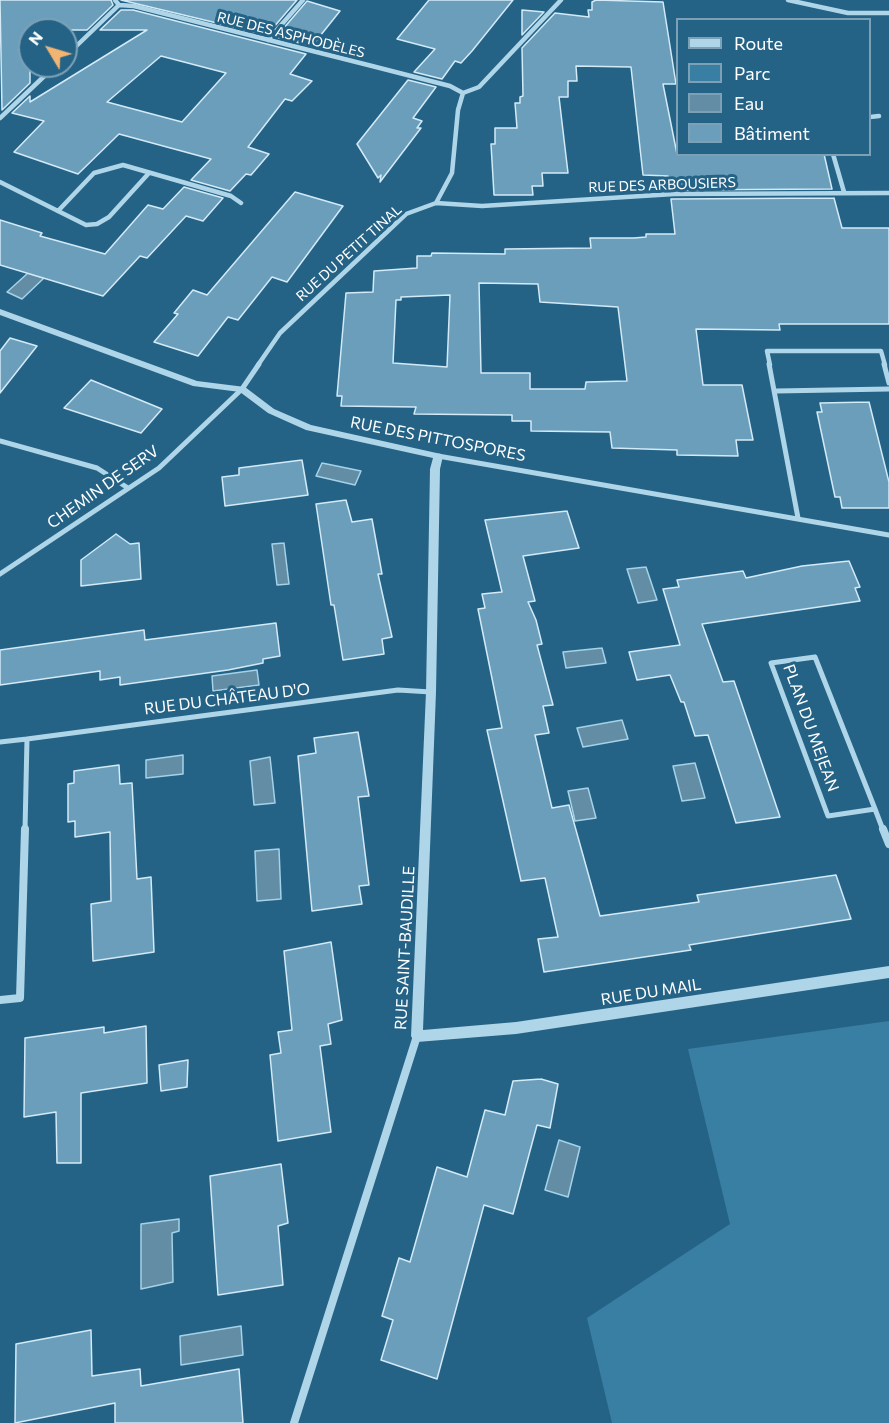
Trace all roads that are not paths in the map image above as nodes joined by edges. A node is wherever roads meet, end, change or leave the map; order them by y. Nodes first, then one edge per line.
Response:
1 (115, 0) edge
2 (303, 0) edge
3 (561, 0) edge
4 (788, 0) edge
5 (119, 5) junction
6 (889, 13) edge
7 (268, 40) junction
8 (78, 44) edge
9 (42, 78) edge
10 (463, 93) junction
11 (879, 116) dead end
12 (871, 117) edge
13 (0, 118) edge
14 (834, 156) edge
15 (149, 173) junction
16 (0, 182) edge
17 (844, 192) junction
18 (889, 193) edge
19 (241, 203) dead end
20 (436, 203) junction
21 (58, 211) junction
22 (0, 312) edge
23 (889, 383) edge
24 (242, 389) junction
25 (889, 389) edge
26 (776, 391) junction
27 (0, 441) edge
28 (438, 456) junction
29 (129, 488) junction
30 (798, 518) junction
31 (889, 535) edge
32 (0, 574) edge
33 (431, 692) junction
34 (27, 738) junction
35 (0, 742) edge
36 (875, 809) junction
37 (889, 844) edge
38 (889, 972) edge
39 (0, 1000) edge
40 (417, 1036) junction
41 (294, 1423) edge

1 - 5 street
2 - 7 street
3 - 10 street
4 - 6 street
5 - 7 street, RUE DES ASPHODÈLES
5 - 8 street
7 - 10 street, RUE DES ASPHODÈLES
9 - 13 street
10 - 20 street
11 - 12 street
14 - 17 street
15 - 19 street
15 - 21 street
15 - 21 street
16 - 21 street
17 - 18 street, RUE DES ARBOUSIERS
17 - 20 street, RUE DES ARBOUSIERS
20 - 24 street, RUE DU PETIT TINAL
22 - 24 street
23 - 26 street
24 - 28 street, RUE DES PITTOSPORES
24 - 29 street, CHEMIN DE SERV
25 - 26 street
26 - 30 street
27 - 29 street
28 - 30 street, RUE DES PITTOSPORES
28 - 33 street, RUE SAINT-BAUDILLE
29 - 32 street, CHEMIN DE SERV
30 - 31 street, RUE DES PITTOSPORES
33 - 34 street, RUE DU CHÂTEAU D'O
33 - 40 street, RUE SAINT-BAUDILLE
34 - 35 street, RUE DU CHÂTEAU D'O
34 - 39 street
36 - 36 street, PLAN DU MEJEAN
36 - 37 street, PLAN DU MEJEAN
38 - 40 street, RUE DU MAIL
40 - 41 street, RUE SAINT-BAUDILLE

